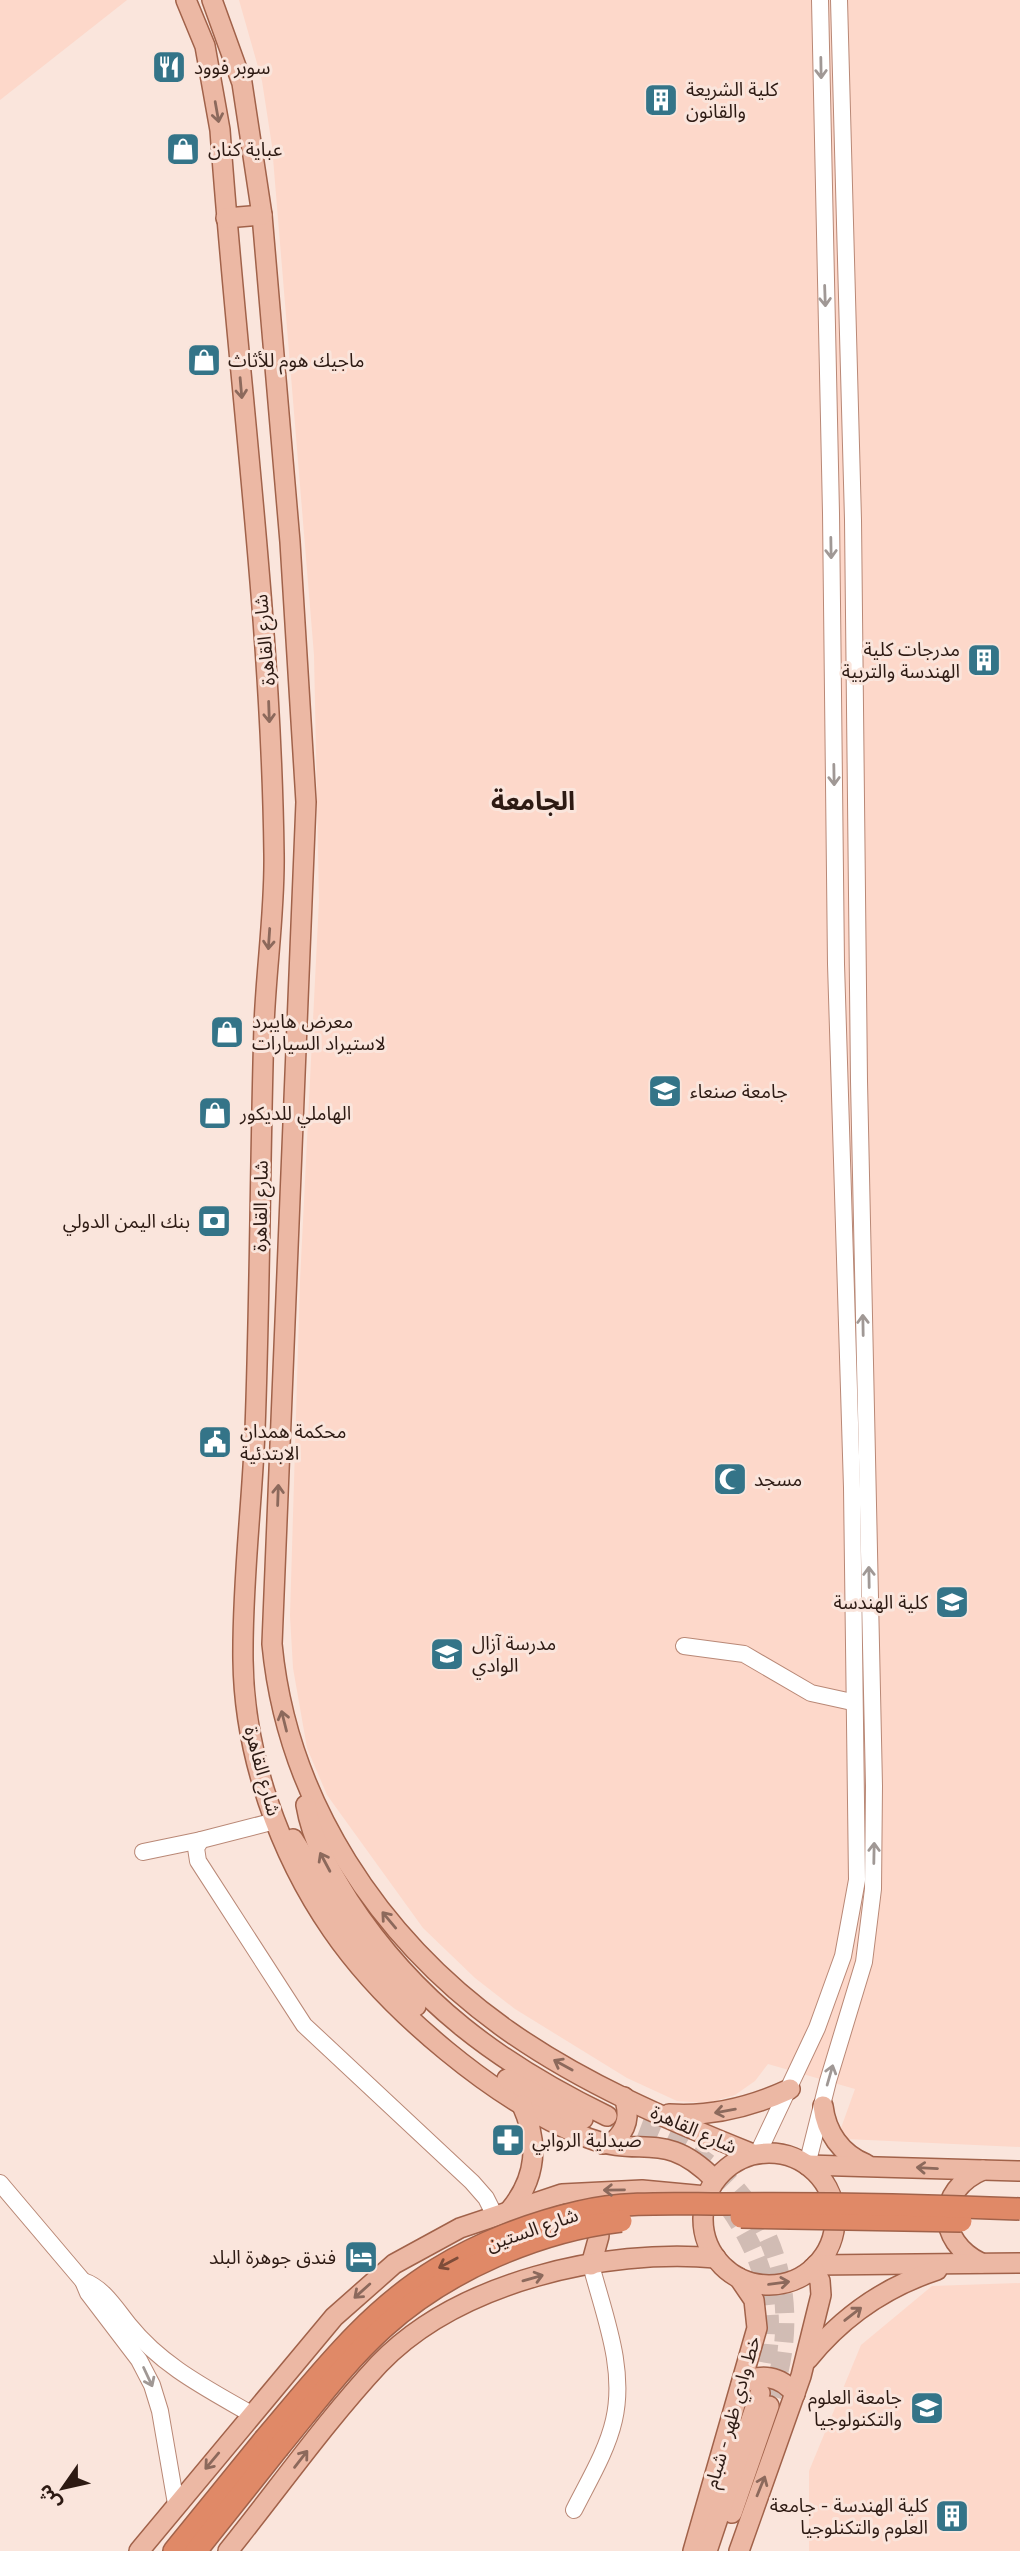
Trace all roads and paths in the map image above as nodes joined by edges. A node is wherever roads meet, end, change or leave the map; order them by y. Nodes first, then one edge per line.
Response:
1 (186, 0) edge
2 (212, 0) edge
3 (820, 0) edge
4 (839, 0) edge
5 (262, 215) junction
6 (226, 218) junction
7 (824, 246) junction
8 (843, 246) junction
9 (831, 513) junction
10 (853, 520) junction
11 (848, 1361) junction
12 (864, 1371) junction
13 (857, 1397) junction
14 (684, 1646) dead end
15 (852, 1702) junction
16 (303, 1781) junction
17 (275, 1821) junction
18 (201, 1840) junction
19 (143, 1852) dead end
20 (843, 1956) junction
21 (864, 1962) junction
22 (790, 2089) junction
23 (624, 2097) junction
24 (522, 2105) junction
25 (823, 2106) junction
26 (658, 2113) junction
27 (603, 2129) junction
28 (755, 2154) junction
29 (807, 2165) junction
30 (870, 2165) junction
31 (984, 2170) junction
32 (1020, 2171) edge
33 (0, 2183) edge
34 (710, 2188) junction
35 (579, 2192) junction
36 (1020, 2208) edge
37 (502, 2212) junction
38 (1020, 2222) edge
39 (716, 2258) junction
40 (981, 2263) junction
41 (1020, 2263) edge
42 (591, 2265) junction
43 (956, 2265) junction
44 (815, 2267) junction
45 (738, 2277) junction
46 (133, 2341) junction
47 (805, 2362) junction
48 (741, 2385) junction
49 (795, 2394) junction
50 (251, 2414) junction
51 (271, 2444) junction
52 (176, 2504) junction
53 (574, 2510) dead end
54 (139, 2551) edge
55 (174, 2551) edge
56 (196, 2551) edge
57 (228, 2551) edge
58 (692, 2551) edge
59 (707, 2551) edge
60 (720, 2551) edge
61 (739, 2551) edge

1 -> 6 main road, شارع القاهرة
2 - 5 main road, شارع القاهرة
3 -> 7 street
4 - 8 street
5 - 6 main road
16 -> 5 main road, شارع القاهرة
6 -> 17 main road, شارع القاهرة
7 - 8 street
7 -> 9 street
8 - 10 street
9 - 10 street
9 -> 11 street
12 -> 10 street
11 - 12 street
11 - 13 street
12 - 13 street
13 - 15 street
21 -> 13 street
14 - 15 street
15 - 20 street
23 -> 16 main road, شارع القاهرة
27 -> 16 main road
17 - 18 street
17 - 24 main road, شارع القاهرة
17 - 27 main road
18 - 19 street
18 - 37 street
20 - 21 street
20 - 22 street
25 -> 21 street
22 -> 26 main road
22 - 28 street
23 - 26 main road, شارع القاهرة
23 - 27 main road
24 - 27 main road, شارع القاهرة
24 - 37 main road
25 - 29 street
25 - 30 main road
26 - 28 main road, شارع القاهرة
27 - 34 main road, شارع القاهرة
28 - 29 main road
28 - 34 main road
29 - 30 main road
29 - 44 main road
31 -> 30 main road
31 - 32 main road
31 - 40 main road
33 - 46 street
34 -> 35 main road, شارع الستين
34 - 39 main road
35 - 37 main road, شارع الستين
35 - 42 main road
36 -> 51 highway, شارع الستين, bridge
37 -> 50 main road, شارع الستين
38 - 51 highway, شارع الستين, bridge
39 - 42 main road
39 - 45 main road
40 - 41 main road
40 - 43 main road
42 - 53 street
57 -> 42 main road
43 - 44 main road
47 -> 43 main road
45 -> 44 main road
44 - 47 main road
45 - 48 main road, خط وادي ظهر - شبام
46 - 50 street
46 -> 52 street
47 - 49 main road
48 - 49 main road
48 - 58 main road, خط وادي ظهر - شبام
61 -> 49 main road
50 -> 52 main road, شارع الستين
51 - 55 highway, شارع الستين
51 - 56 highway, شارع الستين
52 - 54 main road, شارع الستين
59 - 60 main road

